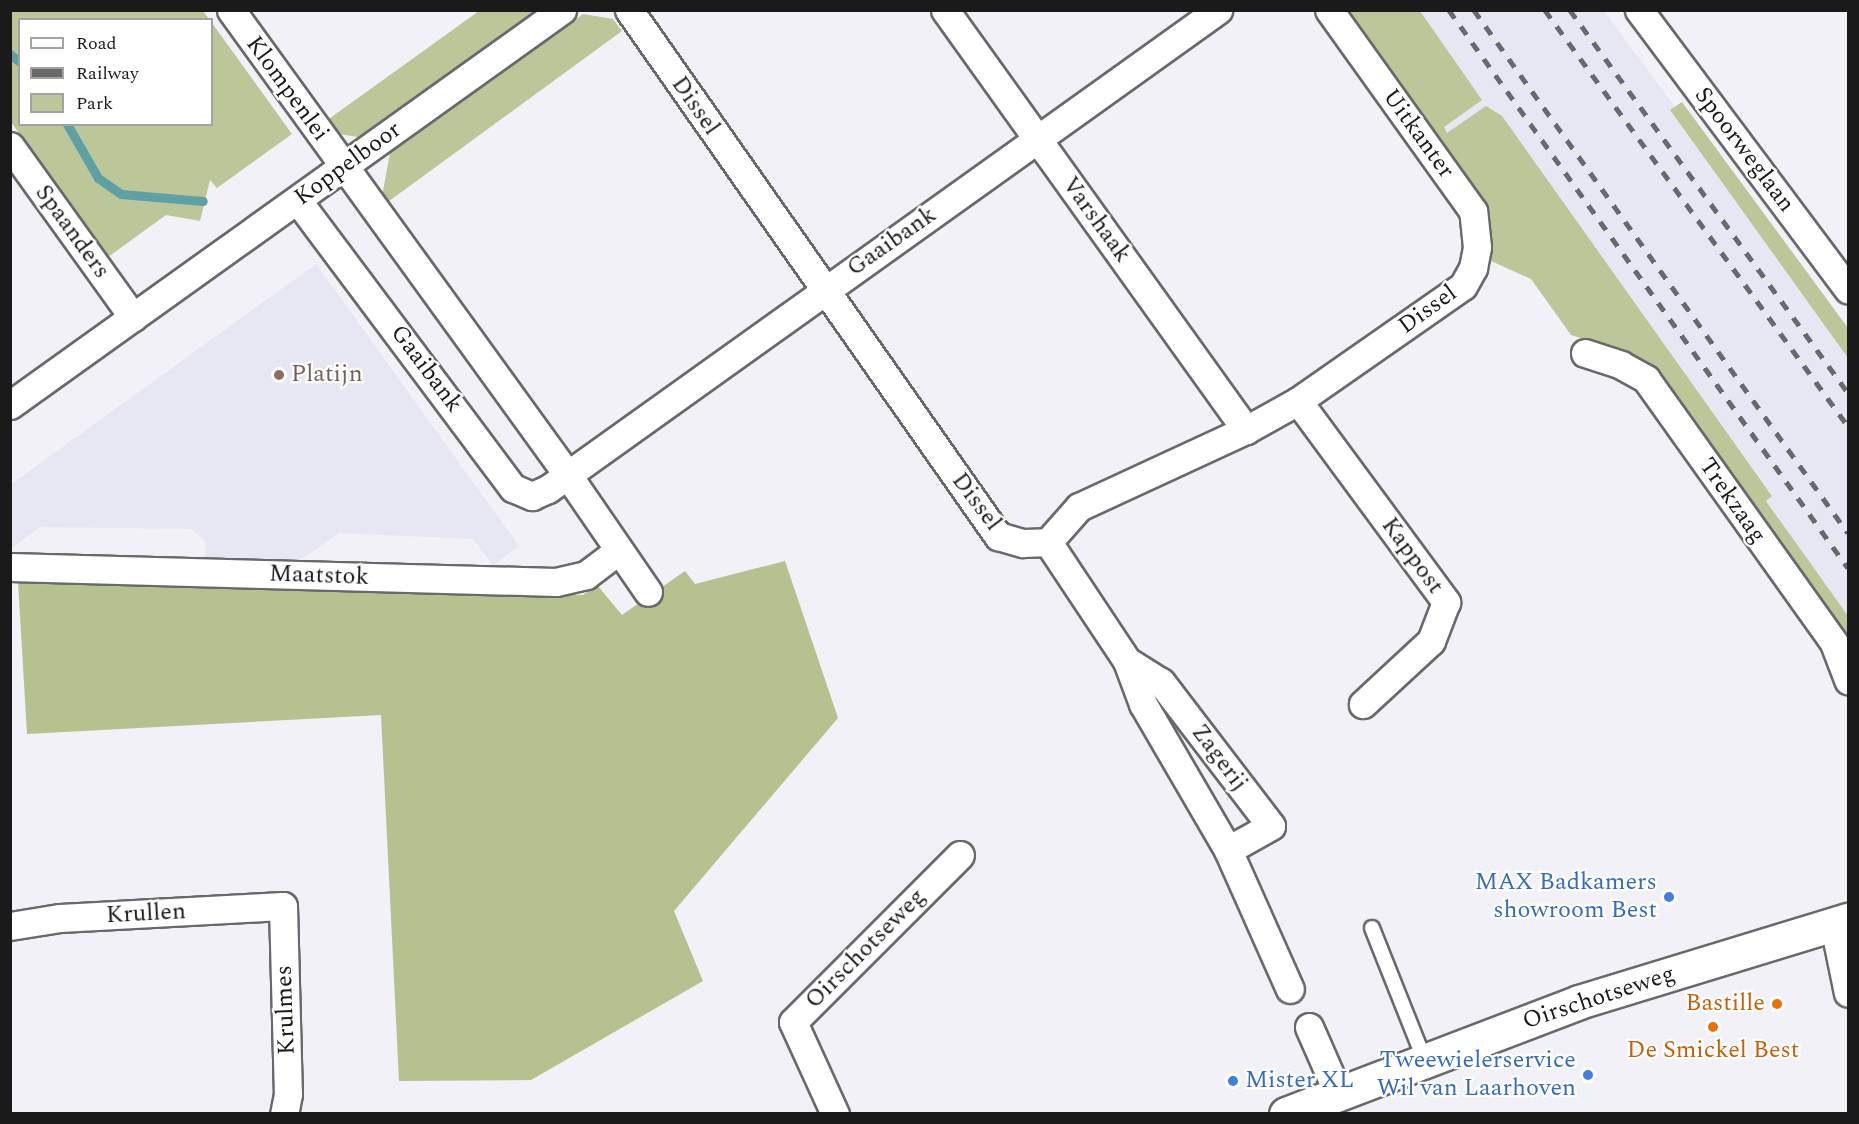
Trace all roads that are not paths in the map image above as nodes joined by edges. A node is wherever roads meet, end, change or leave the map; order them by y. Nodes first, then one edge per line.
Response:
1 (231, 10) edge
2 (562, 10) edge
3 (628, 10) edge
4 (945, 10) edge
5 (1218, 10) edge
6 (1329, 10) edge
7 (1640, 10) edge
8 (1039, 140) junction
9 (10, 146) edge
10 (344, 167) junction
11 (298, 201) junction
12 (1473, 268) joint
13 (824, 289) junction
14 (1848, 289) edge
15 (134, 317) junction
16 (1585, 353) dead end
17 (1298, 401) junction
18 (10, 405) edge
19 (1246, 430) junction
20 (567, 474) junction
21 (1048, 542) junction
22 (618, 551) junction
23 (10, 567) edge
24 (648, 592) dead end
25 (1127, 661) junction
26 (1848, 680) edge
27 (1363, 704) dead end
28 (1228, 850) junction
29 (960, 855) dead end
30 (283, 906) joint
31 (1841, 922) edge
32 (10, 926) edge
33 (1372, 928) dead end
34 (1290, 989) dead end
35 (1848, 993) edge
36 (1309, 1027) dead end
37 (1424, 1059) junction
38 (1338, 1092) junction
39 (284, 1113) edge
40 (835, 1113) edge
41 (1286, 1113) edge

1 - 10 street, Klompenlei
2 - 10 street, Koppelboor
3 - 13 street, Dissel
4 - 8 street, Varshaak
5 - 8 street, Gaaibank
6 - 12 street, Uitkanter
7 - 14 street, Spoorweglaan
8 - 13 street, Gaaibank
8 - 19 street, Varshaak
9 - 15 street, Spaanders
10 - 11 street, Koppelboor
10 - 20 street
11 - 15 street, Koppelboor
11 - 20 street, Gaaibank
12 - 17 street, Dissel
13 - 20 street, Gaaibank
13 - 21 street, Dissel
15 - 18 street, Koppelboor
16 - 26 street, Trekzaag
17 - 19 street, Dissel
17 - 27 street, Kappost
19 - 21 street, Dissel
20 - 22 street
21 - 25 street, Zagerij
22 - 23 street, Maatstok
22 - 24 street
25 - 28 street, Zagerij
25 - 28 street, Zagerij
28 - 34 street, Zagerij
29 - 40 street, Oirschotseweg
30 - 32 street, Krullen
30 - 39 street, Krulmes
31 - 35 street
31 - 37 street, Oirschotseweg
33 - 37 lane
36 - 38 street
37 - 38 street, Oirschotseweg
38 - 41 street, Oirschotseweg

